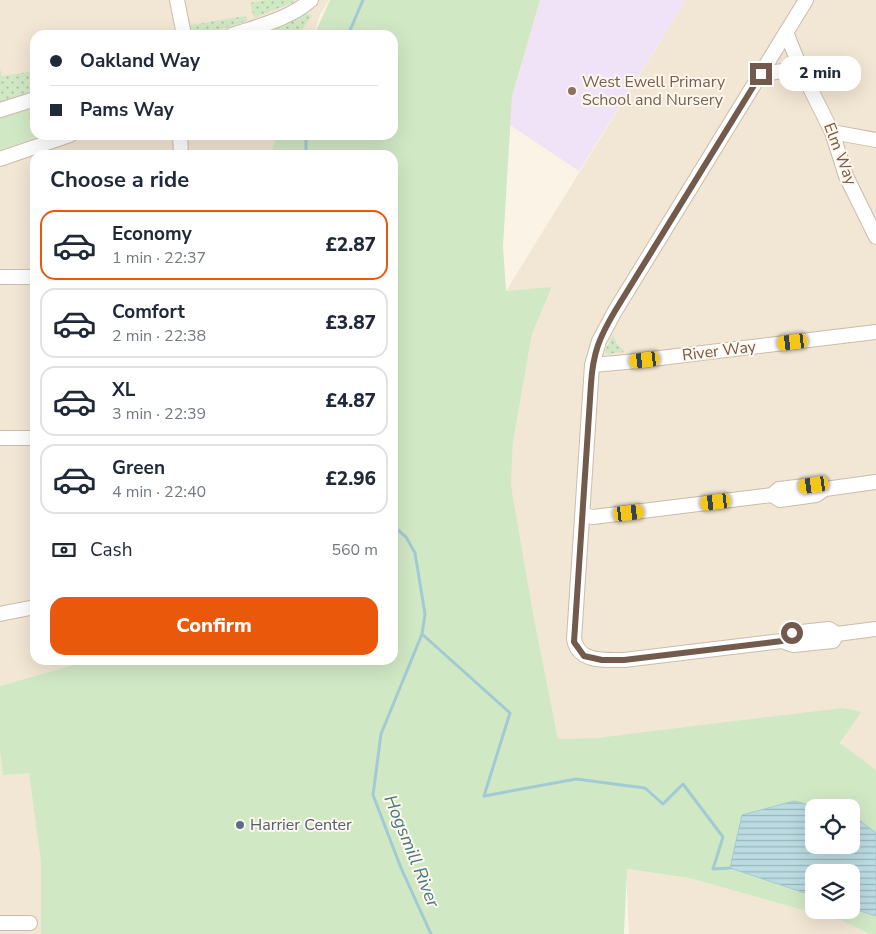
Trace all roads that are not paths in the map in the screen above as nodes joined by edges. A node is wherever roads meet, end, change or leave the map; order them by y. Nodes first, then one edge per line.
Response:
1 (177, 0) edge
2 (311, 0) edge
3 (806, 0) edge
4 (183, 30) edge
5 (266, 30) edge
6 (786, 32) junction
7 (802, 72) junction
8 (761, 74) junction
9 (30, 101) edge
10 (0, 110) edge
11 (832, 132) junction
12 (55, 140) edge
13 (876, 140) edge
14 (0, 159) edge
15 (876, 237) edge
16 (0, 277) edge
17 (30, 277) edge
18 (876, 332) edge
19 (592, 365) junction
20 (0, 438) edge
21 (30, 438) edge
22 (876, 482) edge
23 (582, 515) junction
24 (30, 608) edge
25 (0, 614) edge
26 (876, 629) edge
27 (0, 923) edge
28 (30, 923) dead end

1 - 4 street
2 - 5 street
3 - 6 street
6 - 7 street, Elm Way
6 - 8 street
7 - 8 street
7 - 11 street, Elm Way
8 - 19 street
9 - 10 street
11 - 13 street
11 - 15 street, Elm Way
12 - 14 street
16 - 17 street
18 - 19 street, River Way
19 - 23 street
20 - 21 street
22 - 23 street
23 - 26 street
24 - 25 street
27 - 28 street

